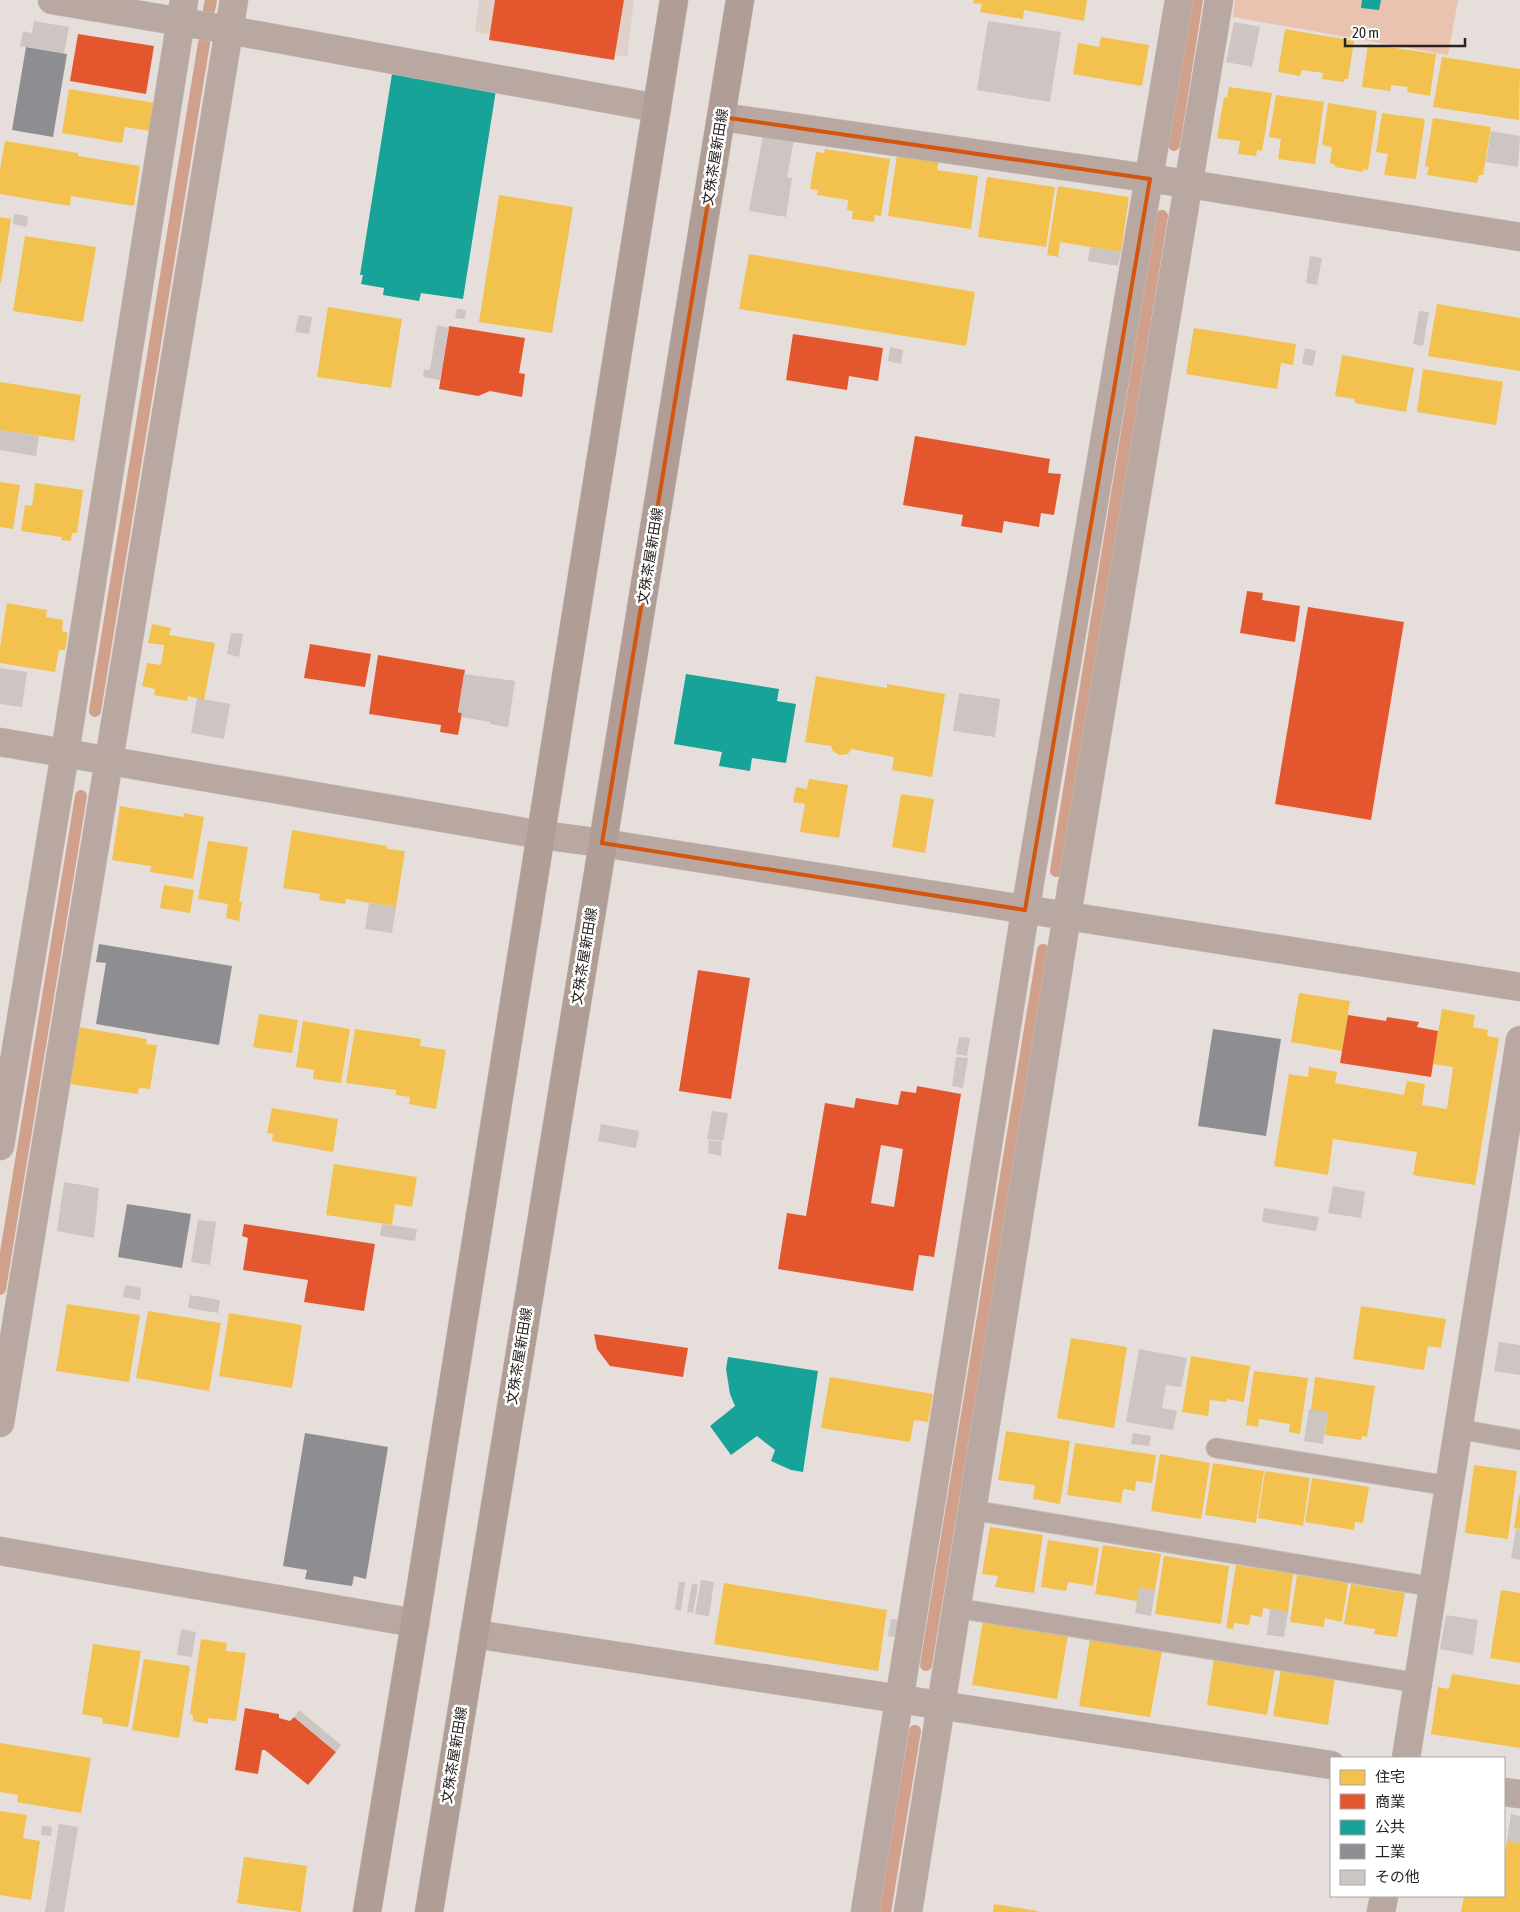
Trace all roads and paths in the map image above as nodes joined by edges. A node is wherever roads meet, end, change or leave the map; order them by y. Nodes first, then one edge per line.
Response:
1 (52, 0) edge
2 (234, 0) edge
3 (674, 0) edge
4 (740, 0) edge
5 (1179, 0) edge
6 (1219, 0) edge
7 (182, 11) edge
8 (229, 30) junction
9 (656, 108) junction
10 (722, 117) junction
11 (1150, 179) junction
12 (1189, 184) junction
13 (1520, 237) edge
14 (0, 742) edge
15 (65, 754) junction
16 (108, 760) junction
17 (542, 835) junction
18 (602, 843) junction
19 (1026, 910) junction
20 (1067, 915) junction
21 (1520, 988) edge
22 (1520, 1040) edge
23 (0, 1146) edge
24 (0, 1423) edge
25 (1458, 1429) junction
26 (1520, 1440) edge
27 (1216, 1448) dead end
28 (1449, 1486) junction
29 (972, 1510) junction
30 (0, 1551) edge
31 (1434, 1586) junction
32 (956, 1608) junction
33 (416, 1623) junction
34 (474, 1634) junction
35 (1418, 1683) junction
36 (900, 1699) junction
37 (941, 1705) junction
38 (1406, 1757) edge
39 (1330, 1765) edge
40 (1505, 1792) edge
41 (1520, 1794) edge
42 (1384, 1897) edge
43 (367, 1912) edge
44 (429, 1912) edge
45 (865, 1912) edge
46 (908, 1912) edge
47 (1381, 1912) edge

1 - 7 street
2 - 8 street
3 - 9 main road
4 - 10 main road, 文殊茶屋新田線
5 - 11 street
6 - 12 street
7 - 8 street
7 - 15 street
8 - 9 street
8 - 16 street
9 - 17 main road
10 - 11 street
10 - 18 main road, 文殊茶屋新田線
11 - 12 street
11 - 19 street
12 - 13 street
12 - 20 street
14 - 15 street
15 - 16 street
15 - 23 street
16 - 17 street
16 - 24 street
17 - 18 street
17 - 33 main road
18 - 19 street
18 - 34 main road, 文殊茶屋新田線
19 - 20 street
19 - 36 street
20 - 21 street
20 - 29 street
22 - 25 street
25 - 26 lane
25 - 28 street
27 - 28 lane
28 - 31 street
29 - 31 lane
29 - 32 street
30 - 33 street
31 - 35 street
32 - 35 lane
32 - 37 street
33 - 43 main road
34 - 36 street
34 - 44 main road, 文殊茶屋新田線
35 - 38 street
36 - 37 street
36 - 45 street
37 - 39 street
37 - 46 street
40 - 41 street
42 - 47 street

